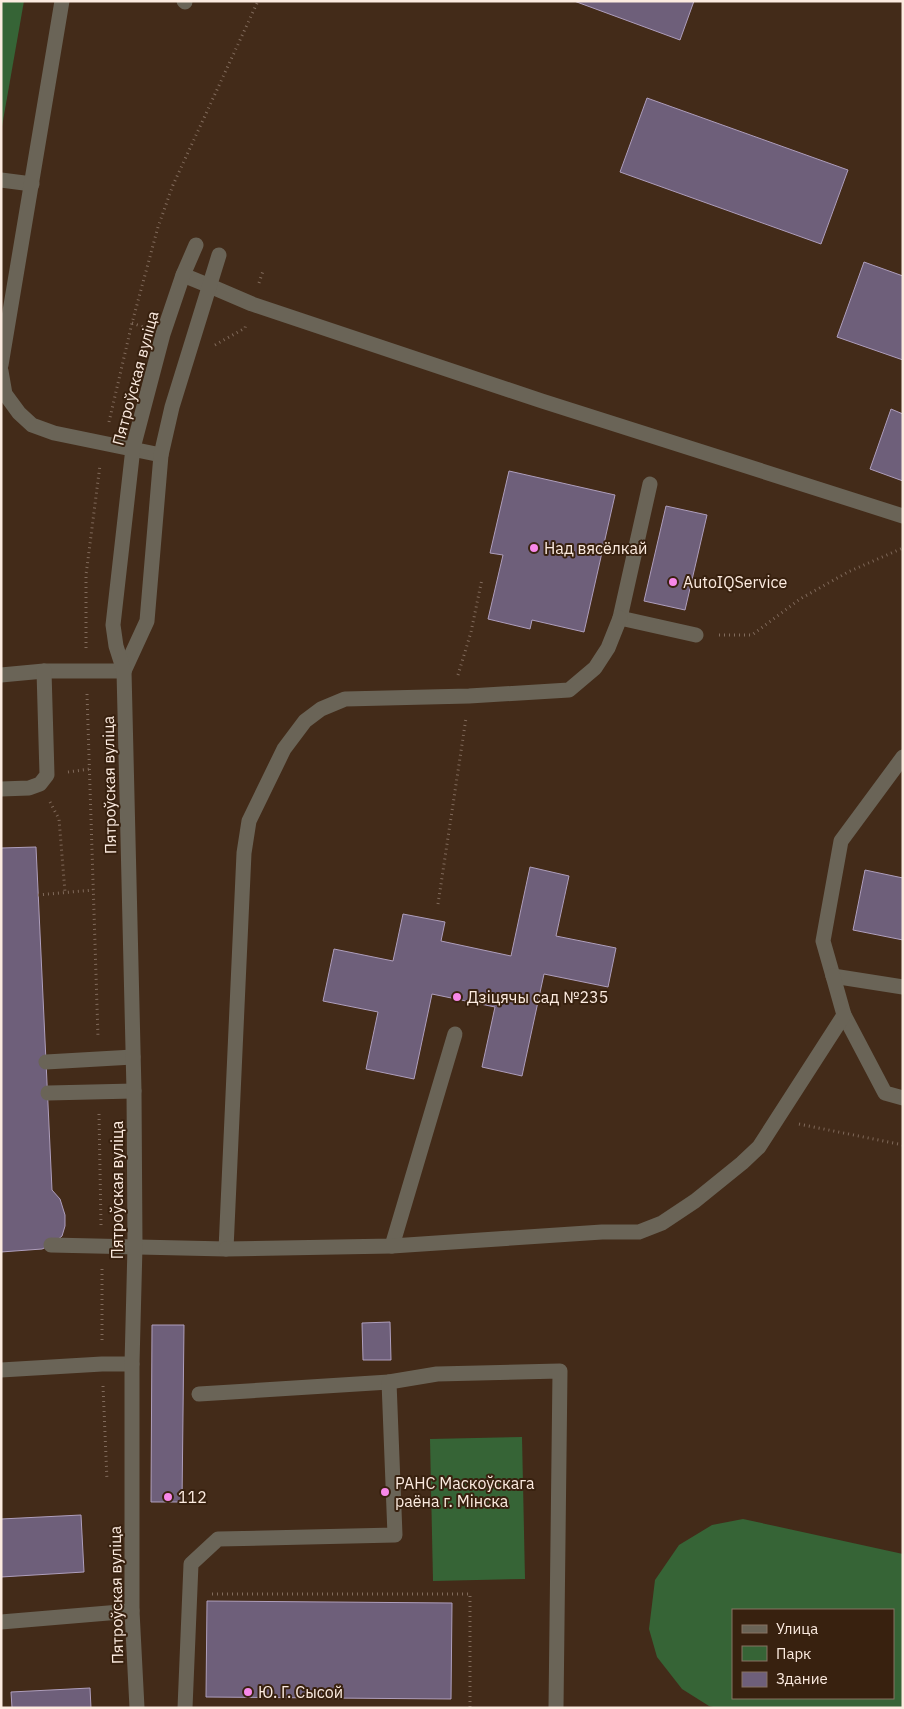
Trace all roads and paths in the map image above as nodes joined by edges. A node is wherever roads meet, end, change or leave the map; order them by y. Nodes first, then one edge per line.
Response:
1 (62, 1) edge
2 (258, 1) edge
3 (1, 180) edge
4 (32, 184) junction
5 (196, 245) dead end
6 (220, 255) dead end
7 (183, 275) junction
8 (210, 286) junction
9 (1, 366) edge
10 (1, 371) edge
11 (105, 443) junction
12 (133, 448) junction
13 (161, 454) junction
14 (650, 484) dead end
15 (903, 516) edge
16 (903, 548) edge
17 (482, 579) dead end
18 (620, 618) junction
19 (696, 635) joint
20 (44, 671) junction
21 (124, 671) junction
22 (86, 672) junction
23 (1, 675) edge
24 (453, 695) junction
25 (469, 696) junction
26 (903, 758) edge
27 (1, 789) edge
28 (59, 819) dead end
29 (93, 890) junction
30 (65, 892) junction
31 (38, 895) dead end
32 (438, 904) dead end
33 (833, 976) junction
34 (903, 988) edge
35 (844, 1015) junction
36 (455, 1034) dead end
37 (133, 1057) junction
38 (98, 1059) junction
39 (46, 1062) dead end
40 (134, 1091) junction
41 (98, 1092) junction
42 (48, 1094) dead end
43 (903, 1098) edge
44 (776, 1120) junction
45 (903, 1145) edge
46 (51, 1245) dead end
47 (102, 1245) junction
48 (135, 1246) junction
49 (392, 1246) junction
50 (226, 1249) junction
51 (102, 1364) junction
52 (132, 1364) junction
53 (1, 1370) edge
54 (389, 1382) junction
55 (199, 1394) dead end
56 (209, 1594) dead end
57 (132, 1611) junction
58 (1, 1622) edge
59 (137, 1708) edge
60 (185, 1708) edge
61 (470, 1708) edge
62 (556, 1708) edge

1 - 4 street
2 - 11 path
3 - 4 street
4 - 9 street
5 - 7 street, Пятроўская вуліца
6 - 8 street, Пятроўская вуліца
7 - 8 street
7 - 12 street, Пятроўская вуліца
8 - 13 street, Пятроўская вуліца
8 - 15 street
10 - 11 street
11 - 12 street
11 - 22 path
12 - 13 street
12 - 21 street, Пятроўская вуліца
13 - 21 street, Пятроўская вуліца
14 - 18 street
16 - 19 path
17 - 24 path
18 - 19 street
18 - 25 street
20 - 22 street
20 - 23 street
20 - 27 street
21 - 22 street
21 - 37 street, Пятроўская вуліца
22 - 29 path
24 - 25 street
24 - 50 street
25 - 32 path
26 - 33 street
28 - 30 path
29 - 30 path
29 - 38 path
30 - 31 path
33 - 34 street
33 - 35 street
35 - 43 street
35 - 44 street
36 - 49 street
37 - 38 street
37 - 40 street, Пятроўская вуліца
38 - 39 street
40 - 41 street
40 - 48 street, Пятроўская вуліца
41 - 42 street
41 - 47 path
44 - 45 path
44 - 49 street
46 - 47 street
47 - 48 street
47 - 51 path
48 - 50 street
48 - 52 street, Пятроўская вуліца
49 - 50 street
51 - 52 street
51 - 53 street
52 - 57 street, Пятроўская вуліца
54 - 55 street
54 - 60 street
54 - 62 street
56 - 61 path
57 - 58 street
57 - 59 street, Пятроўская вуліца

